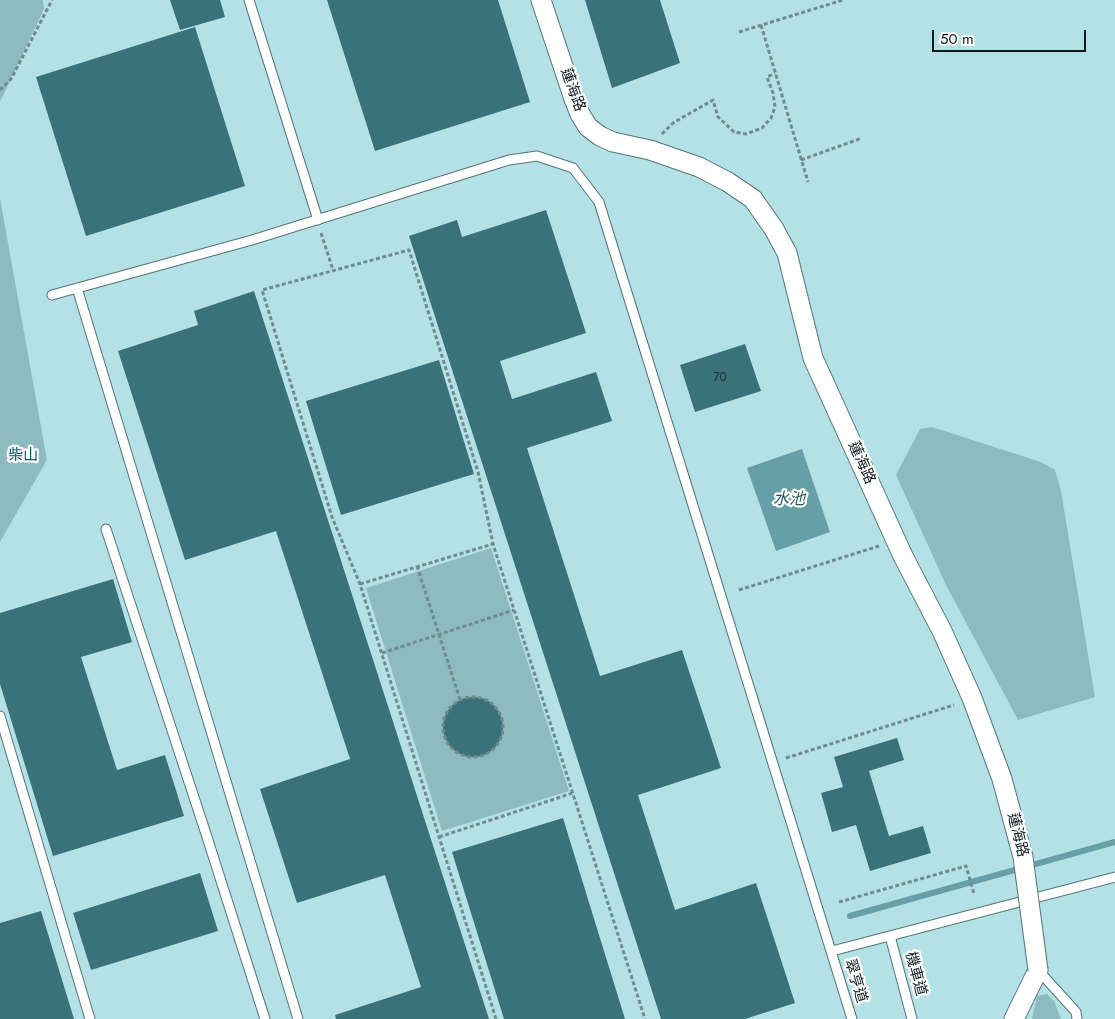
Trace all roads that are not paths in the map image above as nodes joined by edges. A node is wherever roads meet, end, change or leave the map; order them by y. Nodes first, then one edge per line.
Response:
1 (249, 0) edge
2 (541, 0) edge
3 (318, 220) junction
4 (77, 288) junction
5 (52, 295) dead end
6 (106, 530) dead end
7 (0, 716) edge
8 (4, 731) junction
9 (0, 746) edge
10 (1115, 876) edge
11 (888, 936) junction
12 (832, 951) junction
13 (1038, 970) junction
14 (90, 1019) edge
15 (265, 1019) edge
16 (298, 1019) edge
17 (852, 1019) edge
18 (907, 1019) edge
19 (912, 1019) edge
20 (1014, 1019) edge
21 (1077, 1019) edge

1 - 3 lane
2 - 13 street, 蓮海路, bridge
3 - 4 lane, 翠亨道
3 - 12 lane, 翠亨道
4 - 5 lane, 翠亨道
4 - 16 lane
6 - 15 lane
7 - 8 lane
8 - 9 lane
8 - 14 lane
10 - 11 lane
11 - 12 lane
11 - 18 lane, 機車道
11 - 19 lane, 機車道
12 - 17 lane, 翠亨道
13 - 20 street
13 - 21 lane

